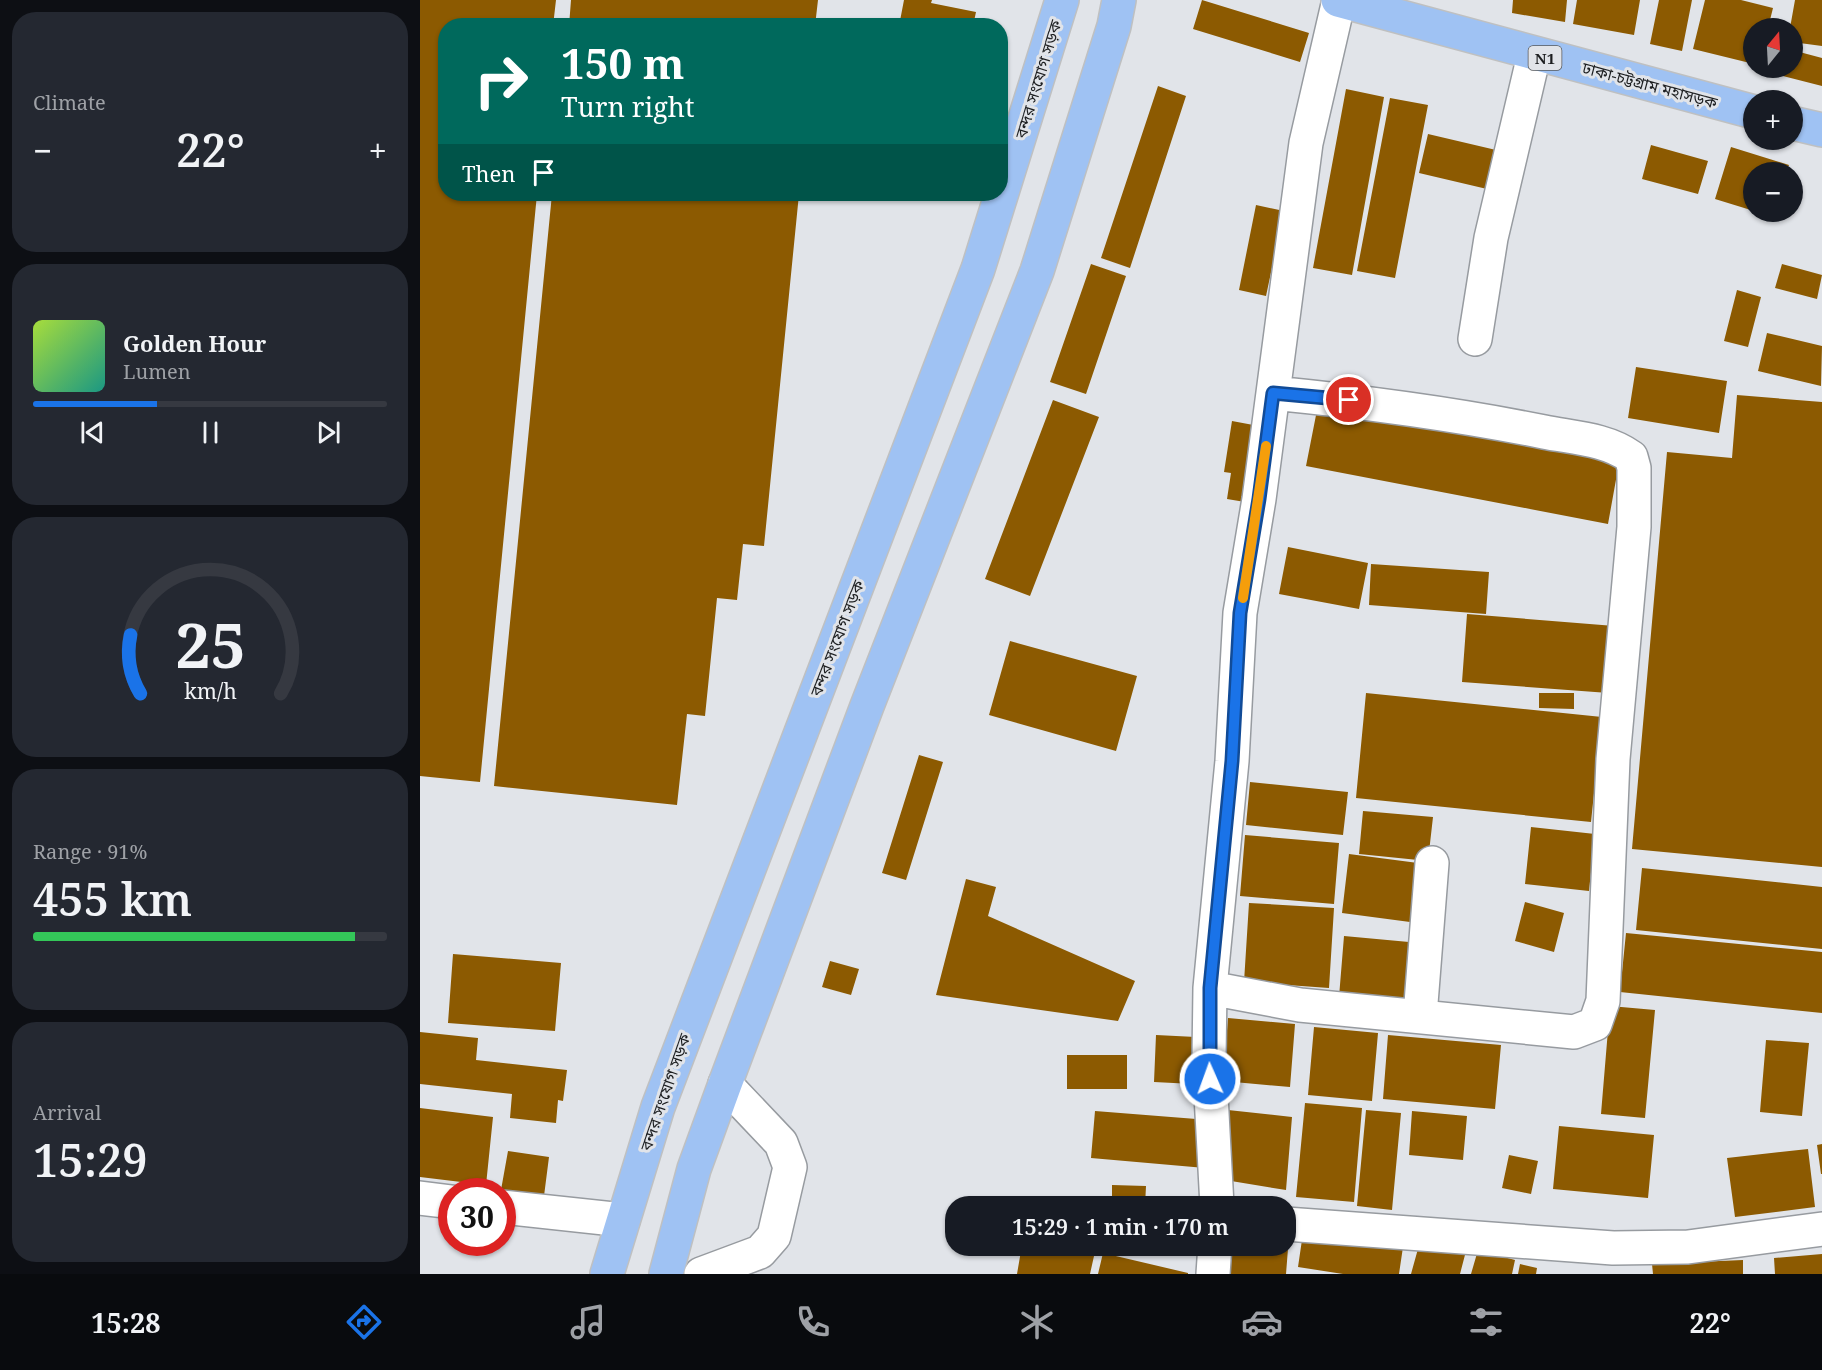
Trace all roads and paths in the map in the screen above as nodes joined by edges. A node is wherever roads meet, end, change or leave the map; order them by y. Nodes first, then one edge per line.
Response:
1 (1062, 0) edge
2 (1119, 0) edge
3 (1338, 0) edge
4 (1534, 55) junction
5 (1743, 109) edge
6 (1803, 126) edge
7 (1822, 130) edge
8 (1008, 173) edge
9 (999, 201) edge
10 (1474, 339) dead end
11 (1273, 393) junction
12 (1432, 863) dead end
13 (1210, 988) junction
14 (1419, 1016) junction
15 (725, 1084) junction
16 (1216, 1196) edge
17 (420, 1198) edge
18 (438, 1200) edge
19 (516, 1209) edge
20 (623, 1220) junction
21 (1296, 1225) edge
22 (1822, 1229) edge
23 (1214, 1256) edge
24 (1611, 1261) edge
25 (607, 1274) edge
26 (666, 1274) edge
27 (701, 1274) edge
28 (1212, 1274) edge

1 - 8 highway, বন্দর সংযোগ সড়ক
2 - 15 highway
3 - 4 highway, ঢাকা-চট্টগ্রাম মহাসড়ক / N1
3 - 11 street
4 - 5 highway, ঢাকা-চট্টগ্রাম মহাসড়ক / N1
4 - 10 street
6 - 7 highway
9 - 20 highway, বন্দর সংযোগ সড়ক
11 - 13 street
11 - 14 street
12 - 14 street
13 - 14 street
13 - 16 street
15 - 26 highway
15 - 27 street
17 - 18 street
19 - 20 street
20 - 25 highway, বন্দর সংযোগ সড়ক
21 - 24 street
22 - 24 street
23 - 28 street

